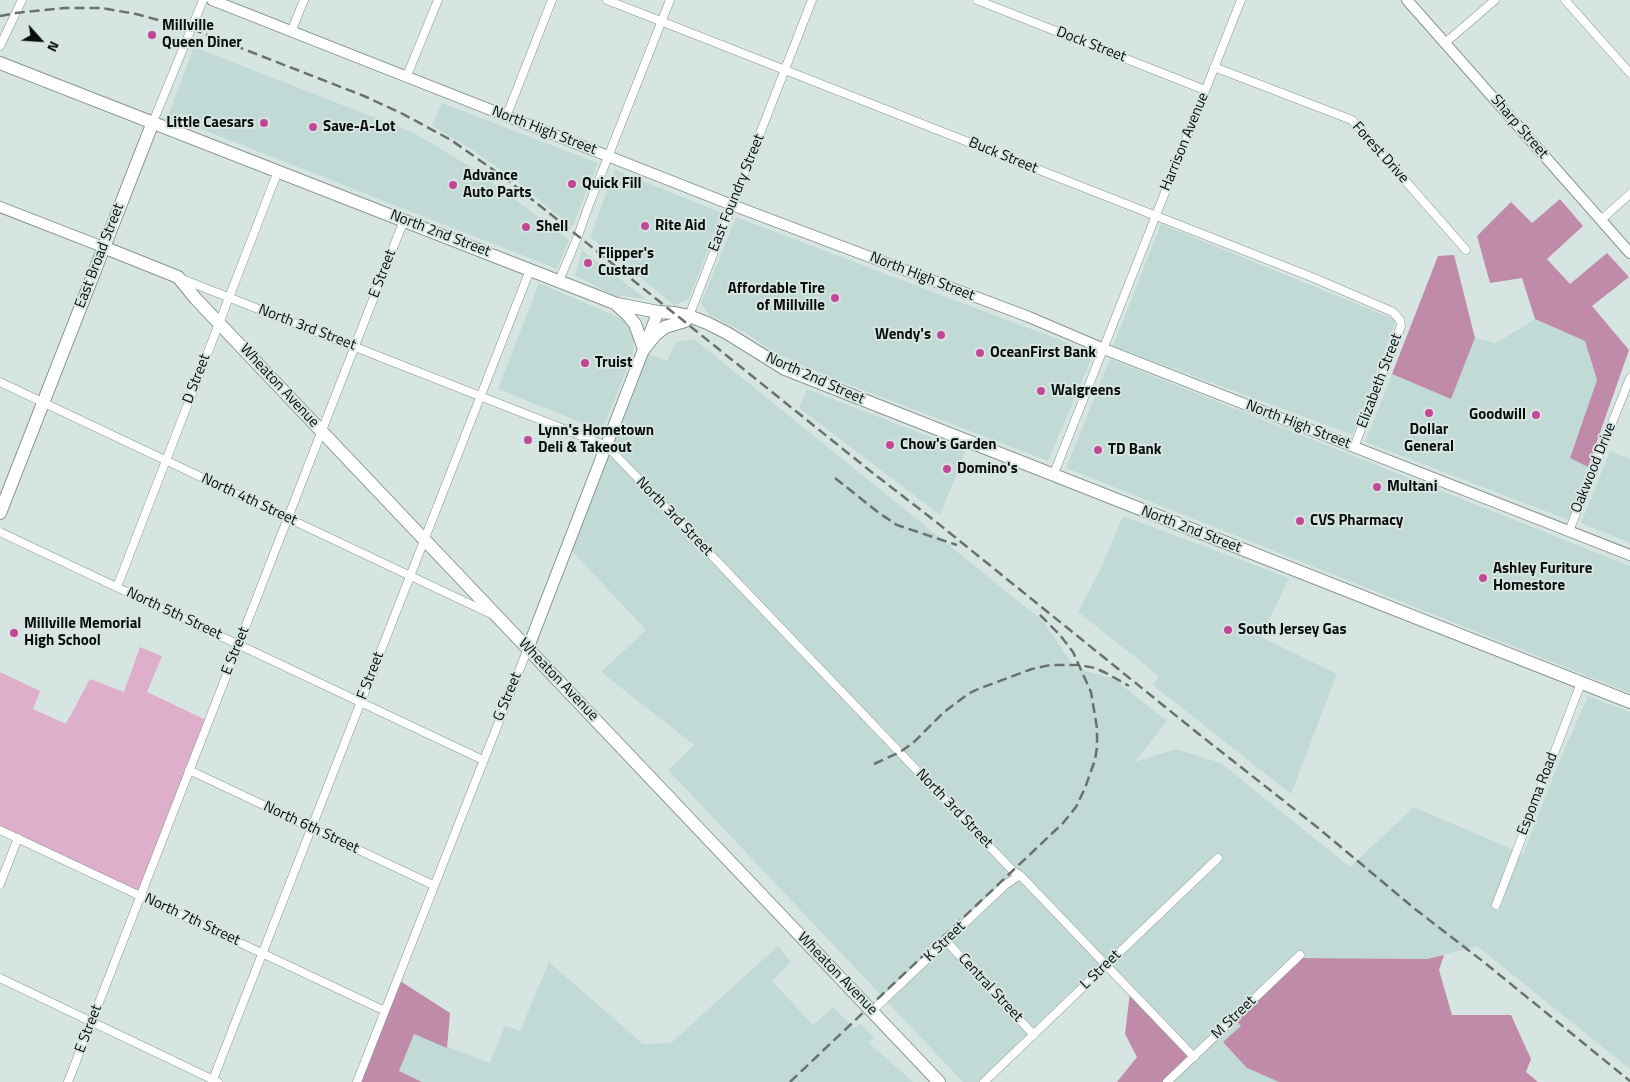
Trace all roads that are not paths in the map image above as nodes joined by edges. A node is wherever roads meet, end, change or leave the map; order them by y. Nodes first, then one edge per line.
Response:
1 (22, 0) edge
2 (203, 0) edge
3 (212, 0) edge
4 (304, 0) edge
5 (438, 0) edge
6 (552, 0) edge
7 (607, 0) edge
8 (670, 0) edge
9 (812, 0) edge
10 (977, 0) edge
11 (1241, 0) edge
12 (1407, 0) edge
13 (1495, 0) edge
14 (1565, 0) edge
15 (662, 21) junction
16 (291, 32) junction
17 (1445, 43) junction
18 (0, 46) edge
19 (0, 63) edge
20 (1214, 67) junction
21 (785, 70) junction
22 (1630, 73) edge
23 (406, 78) junction
24 (1205, 90) junction
25 (506, 117) junction
26 (153, 122) junction
27 (608, 156) junction
28 (278, 171) junction
29 (1630, 194) edge
30 (732, 205) junction
31 (0, 207) edge
32 (1155, 217) junction
33 (404, 220) junction
34 (1601, 220) junction
35 (103, 247) junction
36 (1466, 250) dead end
37 (1630, 253) edge
38 (530, 270) junction
39 (178, 277) junction
40 (559, 281) junction
41 (229, 297) junction
42 (614, 303) junction
43 (658, 312) junction
44 (1397, 314) joint
45 (689, 316) junction
46 (219, 322) junction
47 (355, 346) junction
48 (644, 349) junction
49 (1104, 349) junction
50 (1630, 378) edge
51 (0, 382) edge
52 (481, 396) junction
53 (43, 403) junction
54 (322, 432) junction
55 (607, 446) junction
56 (1354, 447) junction
57 (165, 460) junction
58 (1054, 476) junction
59 (0, 513) edge
60 (288, 518) junction
61 (1569, 531) junction
62 (0, 532) edge
63 (424, 540) junction
64 (1630, 555) edge
65 (410, 576) junction
66 (117, 587) junction
67 (498, 617) junction
68 (239, 645) junction
69 (528, 648) junction
70 (1581, 683) junction
71 (360, 702) junction
72 (1630, 702) edge
73 (483, 760) junction
74 (189, 770) junction
75 (311, 828) junction
76 (0, 830) edge
77 (18, 838) junction
78 (1218, 858) dead end
79 (1020, 875) junction
80 (0, 884) edge
81 (433, 885) junction
82 (141, 896) junction
83 (1496, 905) dead end
84 (946, 941) junction
85 (262, 953) junction
86 (1300, 955) dead end
87 (1107, 965) junction
88 (0, 978) edge
89 (385, 1010) junction
90 (872, 1011) junction
91 (92, 1022) junction
92 (1034, 1035) junction
93 (1194, 1057) junction
94 (215, 1081) edge
95 (68, 1082) edge
96 (357, 1082) edge
97 (939, 1082) edge
98 (984, 1082) edge
99 (1167, 1082) edge

1 - 18 street
2 - 26 street, East Broad Street
3 - 16 street, North High Street
4 - 16 street
5 - 23 street
6 - 25 street
7 - 15 street, Buck Street
8 - 15 street
9 - 21 street, East Foundry Street
10 - 24 street, Dock Street
11 - 20 street, Harrison Avenue
12 - 17 street, Sharp Street
13 - 17 street
14 - 22 street
15 - 21 street, Buck Street
15 - 27 street
16 - 23 street, North High Street
17 - 34 street, Sharp Street
19 - 26 main road, North 2nd Street
20 - 24 street, Harrison Avenue
20 - 36 street, Forest Drive
21 - 30 street, East Foundry Street
21 - 32 street, Buck Street
23 - 25 street, North High Street
24 - 32 street, Harrison Avenue
25 - 27 street, North High Street
26 - 28 main road, North 2nd Street
26 - 35 main road, East Broad Street
27 - 30 street, North High Street
27 - 40 street
28 - 33 main road, North 2nd Street
28 - 41 street, D Street
29 - 34 street
30 - 45 street, East Foundry Street
30 - 49 street, North High Street
31 - 35 street, North 3rd Street
32 - 44 street, Buck Street
32 - 49 street, Harrison Avenue
33 - 38 main road, North 2nd Street
33 - 47 street, E Street
34 - 37 street, Sharp Street
35 - 39 main road, North 3rd Street
35 - 53 main road, East Broad Street
38 - 40 main road, North 2nd Street
38 - 52 street, F Street
39 - 41 street, North 3rd Street
39 - 46 main road, Wheaton Avenue
40 - 42 main road, North 2nd Street
41 - 46 street, D Street
41 - 47 street, North 3rd Street
42 - 43 main road, North 2nd Street
42 - 48 main road
43 - 45 main road, North 2nd Street
43 - 48 main road, G Street
44 - 56 street, Elizabeth Street
45 - 48 main road
45 - 58 main road, North 2nd Street
46 - 54 main road, Wheaton Avenue
46 - 57 street, D Street
47 - 52 street, North 3rd Street
47 - 54 street, E Street
48 - 55 main road, G Street
49 - 56 street, North High Street
49 - 58 street, Harrison Avenue
50 - 61 street, Oakwood Drive
51 - 53 street, North 4th Street
52 - 55 street, North 3rd Street
52 - 63 street, F Street
53 - 57 street, North 4th Street
53 - 59 main road, East Broad Street
54 - 60 street, E Street
54 - 63 main road, Wheaton Avenue
55 - 69 main road, G Street
55 - 79 street, North 3rd Street
56 - 61 street, North High Street
57 - 60 street, North 4th Street
57 - 66 street, D Street
58 - 70 main road, North 2nd Street
60 - 65 street, North 4th Street
60 - 68 street, E Street
61 - 64 street, North High Street
62 - 66 street, North 5th Street
63 - 65 street, F Street
63 - 67 main road, Wheaton Avenue
65 - 67 street, North 4th Street
65 - 71 street, F Street
66 - 68 street, North 5th Street
67 - 69 main road, Wheaton Avenue
68 - 71 street, North 5th Street
68 - 74 street, E Street
69 - 73 street, G Street
69 - 90 main road, Wheaton Avenue
70 - 72 main road, North 2nd Street
70 - 83 street, Espoma Road
71 - 73 street, North 5th Street
71 - 75 street, F Street
73 - 81 street, G Street
74 - 75 street, North 6th Street
74 - 82 street, E Street
75 - 81 street, North 6th Street
75 - 85 street, F Street
76 - 77 street, North 7th Street
77 - 80 street
77 - 82 street, North 7th Street
78 - 87 street, L Street
79 - 84 street, K Street
79 - 87 street, North 3rd Street
81 - 89 street, G Street
82 - 85 street, North 7th Street
82 - 91 street, E Street
84 - 90 street, K Street
84 - 92 street, Central Street
85 - 89 street, North 7th Street
85 - 94 street, F Street
86 - 93 street, M Street
87 - 92 street, L Street
87 - 93 street, North 3rd Street
88 - 91 street
89 - 96 street, G Street
90 - 97 main road, Wheaton Avenue
91 - 94 street
91 - 95 street, E Street
92 - 98 street, L Street
93 - 99 street, M Street

